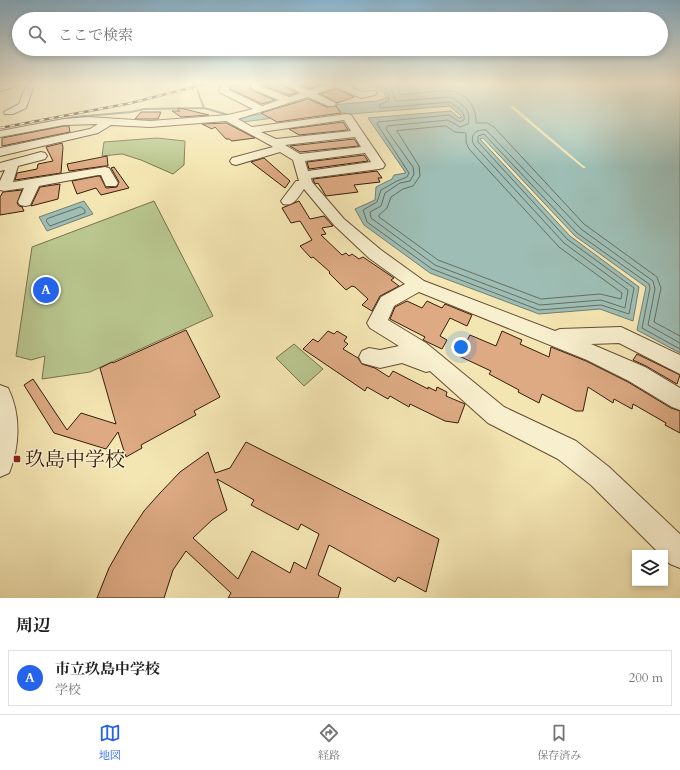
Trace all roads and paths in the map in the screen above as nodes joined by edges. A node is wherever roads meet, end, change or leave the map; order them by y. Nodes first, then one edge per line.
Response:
1 (254, 111) edge
2 (232, 117) junction
3 (108, 122) junction
4 (250, 130) junction
5 (358, 133) junction
6 (0, 134) edge
7 (277, 145) junction
8 (254, 148) dead end
9 (368, 148) junction
10 (0, 152) edge
11 (42, 156) dead end
12 (298, 158) junction
13 (236, 161) dead end
14 (1, 167) edge
15 (305, 179) junction
16 (111, 183) dead end
17 (33, 184) junction
18 (2, 187) edge
19 (288, 201) dead end
20 (25, 202) dead end
21 (418, 285) junction
22 (553, 337) junction
23 (369, 357) dead end
24 (437, 364) junction
25 (680, 364) edge
26 (0, 395) edge
27 (680, 400) edge
28 (0, 464) edge
29 (680, 554) edge

1 - 2 street
2 - 3 street
2 - 4 street
3 - 6 street
3 - 10 street
4 - 5 street
4 - 7 street
5 - 7 street
5 - 9 street
7 - 8 street
7 - 12 street
7 - 13 street
9 - 12 street
9 - 15 street
11 - 14 street
12 - 15 street
14 - 18 street
15 - 19 street
15 - 21 street
16 - 17 street
17 - 18 street
17 - 20 street
21 - 22 street
21 - 24 street
22 - 25 street
22 - 27 street
23 - 24 street
24 - 29 street
26 - 28 street

